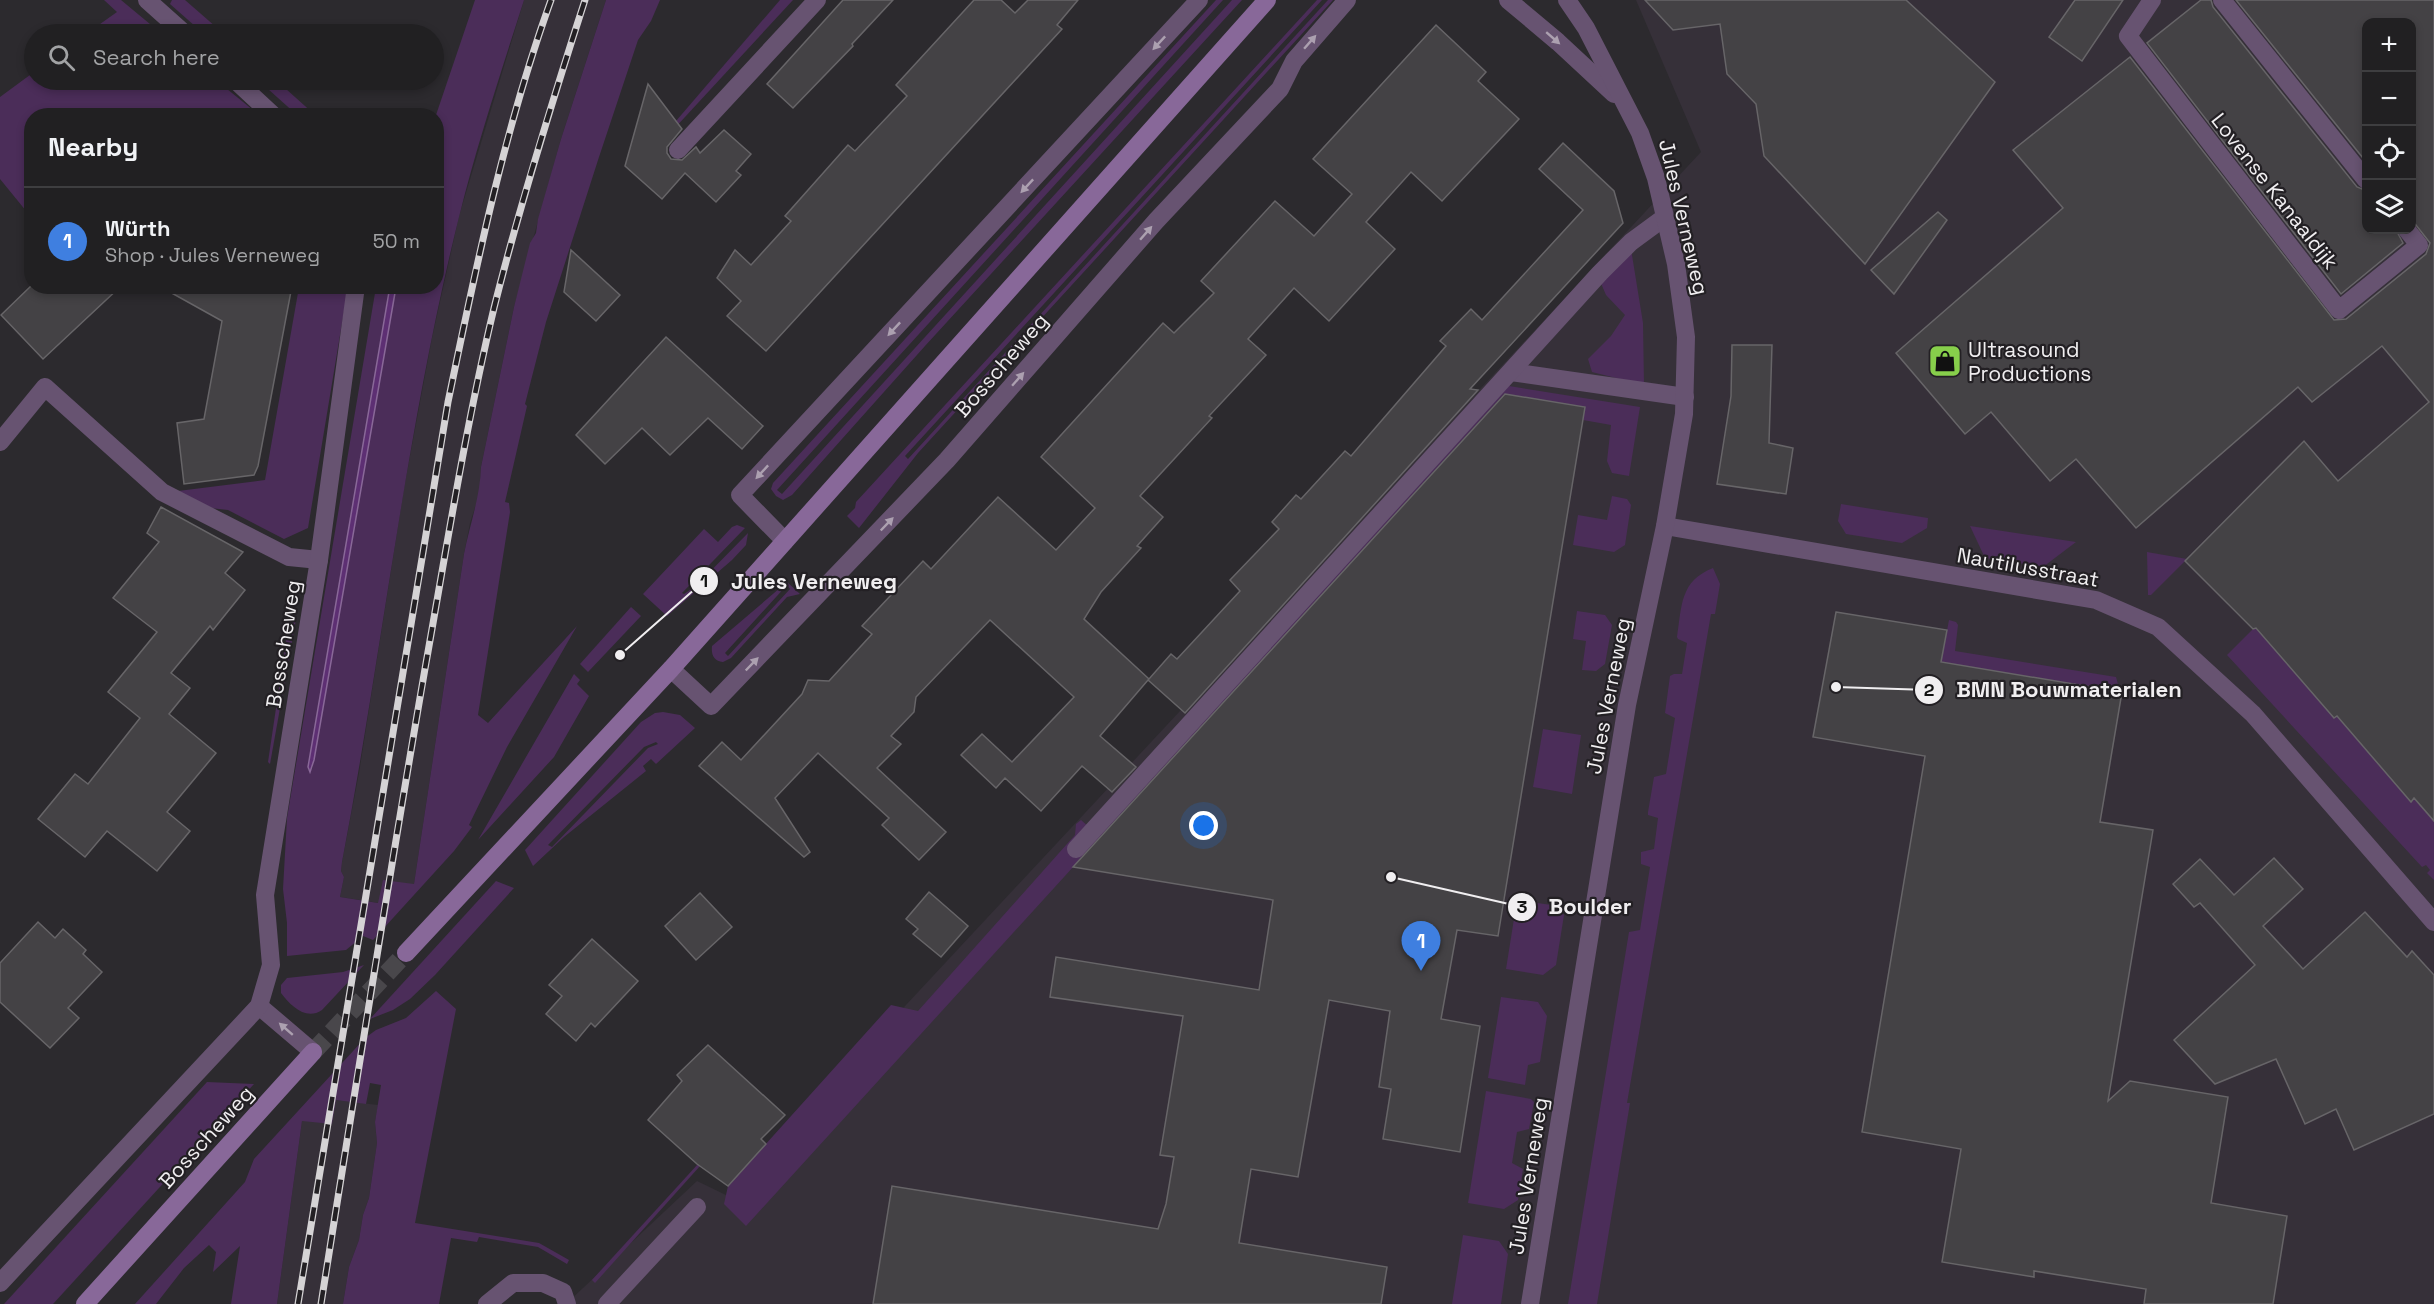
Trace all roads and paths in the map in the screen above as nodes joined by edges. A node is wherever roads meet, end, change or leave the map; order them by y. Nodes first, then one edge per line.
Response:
1 (147, 0) edge
2 (817, 0) edge
3 (1199, 0) edge
4 (1267, 0) edge
5 (1347, 0) edge
6 (1508, 0) edge
7 (1567, 0) edge
8 (2152, 0) edge
9 (2222, 0) edge
10 (174, 24) edge
11 (246, 90) edge
12 (1624, 104) junction
13 (265, 108) edge
14 (678, 150) dead end
15 (2362, 174) edge
16 (1665, 216) junction
17 (2410, 234) edge
18 (355, 294) edge
19 (1511, 372) junction
20 (1685, 397) junction
21 (0, 442) edge
22 (1665, 526) junction
23 (785, 541) junction
24 (319, 560) junction
25 (671, 669) junction
26 (1076, 849) dead end
27 (2434, 922) edge
28 (406, 953) tunnel mouth
29 (259, 1006) junction
30 (313, 1052) joint
31 (697, 1207) dead end
32 (0, 1283) edge
33 (85, 1304) edge
34 (487, 1304) edge
35 (567, 1304) edge
36 (607, 1304) edge
37 (1530, 1304) edge

1 - 10 street
2 - 14 street
3 -> 23 street
4 - 23 main road, Bosscheweg
25 -> 5 street, Bosscheweg
6 -> 12 street, Jules Verneweg
7 - 12 street, Jules Verneweg
8 - 17 street, Lovense Kanaaldijk
9 - 15 street
11 - 13 street
12 - 16 street, Jules Verneweg
16 - 19 street
16 - 20 street, Jules Verneweg
18 - 24 street, Bosscheweg
19 - 20 street
19 - 26 street
20 - 22 street, Jules Verneweg
21 - 24 street
22 - 27 street, Nautilusstraat
22 - 37 street, Jules Verneweg
23 - 25 main road, Bosscheweg
24 - 29 street, Bosscheweg
25 - 28 main road, Bosscheweg
30 -> 29 street, Bosscheweg
29 - 32 street, Bosscheweg
30 - 33 main road, Bosscheweg
31 - 36 street
34 - 35 street

